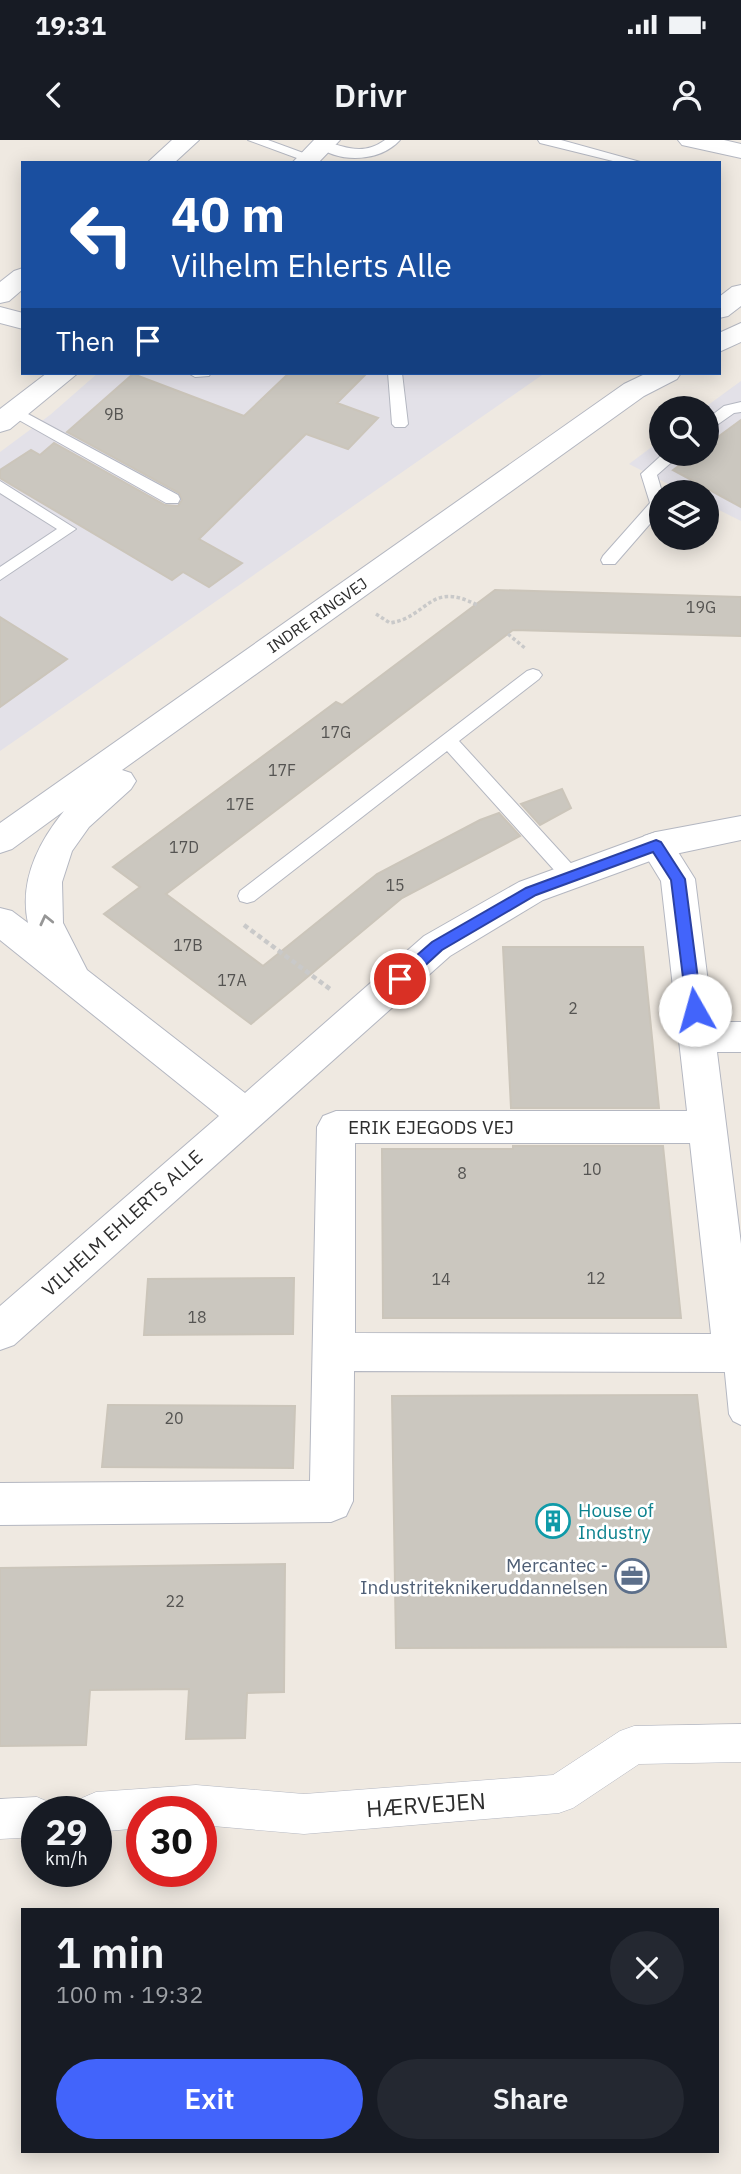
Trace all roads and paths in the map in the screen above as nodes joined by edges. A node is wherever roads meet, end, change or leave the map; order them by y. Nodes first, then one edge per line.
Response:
1 (187, 140) edge
2 (255, 140) edge
3 (393, 140) edge
4 (545, 140) edge
5 (690, 140) edge
6 (316, 151) edge
7 (741, 151) edge
8 (161, 161) edge
9 (630, 161) edge
10 (21, 278) edge
11 (741, 293) edge
12 (0, 295) edge
13 (721, 308) edge
14 (0, 315) edge
15 (21, 320) edge
16 (741, 331) edge
17 (721, 343) edge
18 (61, 375) edge
19 (395, 375) edge
20 (662, 375) edge
21 (643, 382) edge
22 (741, 407) edge
23 (719, 417) edge
24 (7, 418) edge
25 (400, 424) dead end
26 (659, 466) edge
27 (0, 486) edge
28 (172, 499) dead end
29 (609, 560) dead end
30 (0, 575) edge
31 (345, 595) junction
32 (477, 605) dead end
33 (533, 674) dead end
34 (192, 704) junction
35 (449, 741) junction
36 (741, 828) edge
37 (0, 840) edge
38 (656, 845) junction
39 (571, 876) junction
40 (247, 896) joint
41 (0, 921) edge
42 (314, 976) dead end
43 (75, 981) junction
44 (698, 1037) junction
45 (741, 1037) edge
46 (245, 1115) junction
47 (709, 1127) junction
48 (733, 1269) edge
49 (0, 1332) edge
50 (334, 1352) junction
51 (734, 1353) junction
52 (741, 1414) edge
53 (0, 1504) edge
54 (741, 1743) edge
55 (112, 1811) edge
56 (21, 1818) edge
57 (0, 1819) edge

1 - 8 street
2 - 6 lane
3 - 6 lane
4 - 9 lane
5 - 7 street
10 - 12 street
11 - 13 street
14 - 15 street
16 - 17 street
18 - 24 street
19 - 25 lane
20 - 21 street, INDRE RINGVEJ
21 - 31 street, INDRE RINGVEJ
22 - 23 lane
24 - 28 lane
26 - 29 lane
27 - 30 lane
31 - 32 path
31 - 34 street, INDRE RINGVEJ
33 - 35 lane
34 - 37 street, INDRE RINGVEJ
43 -> 34 street
35 - 39 lane
35 - 40 lane
36 - 38 street, VILHELM EHLERTS ALLE
38 - 39 street, VILHELM EHLERTS ALLE
38 - 44 street
39 - 46 street, VILHELM EHLERTS ALLE
40 - 42 path
41 - 43 street
43 - 46 street
44 - 45 street
44 - 47 street
46 - 49 street, VILHELM EHLERTS ALLE
47 - 48 street
47 - 50 street, ERIK EJEGODS VEJ
48 - 51 street
50 - 51 street
50 - 53 street, ERIK EJEGODS VEJ
51 - 52 lane
54 - 55 street, HÆRVEJEN
56 - 57 street

